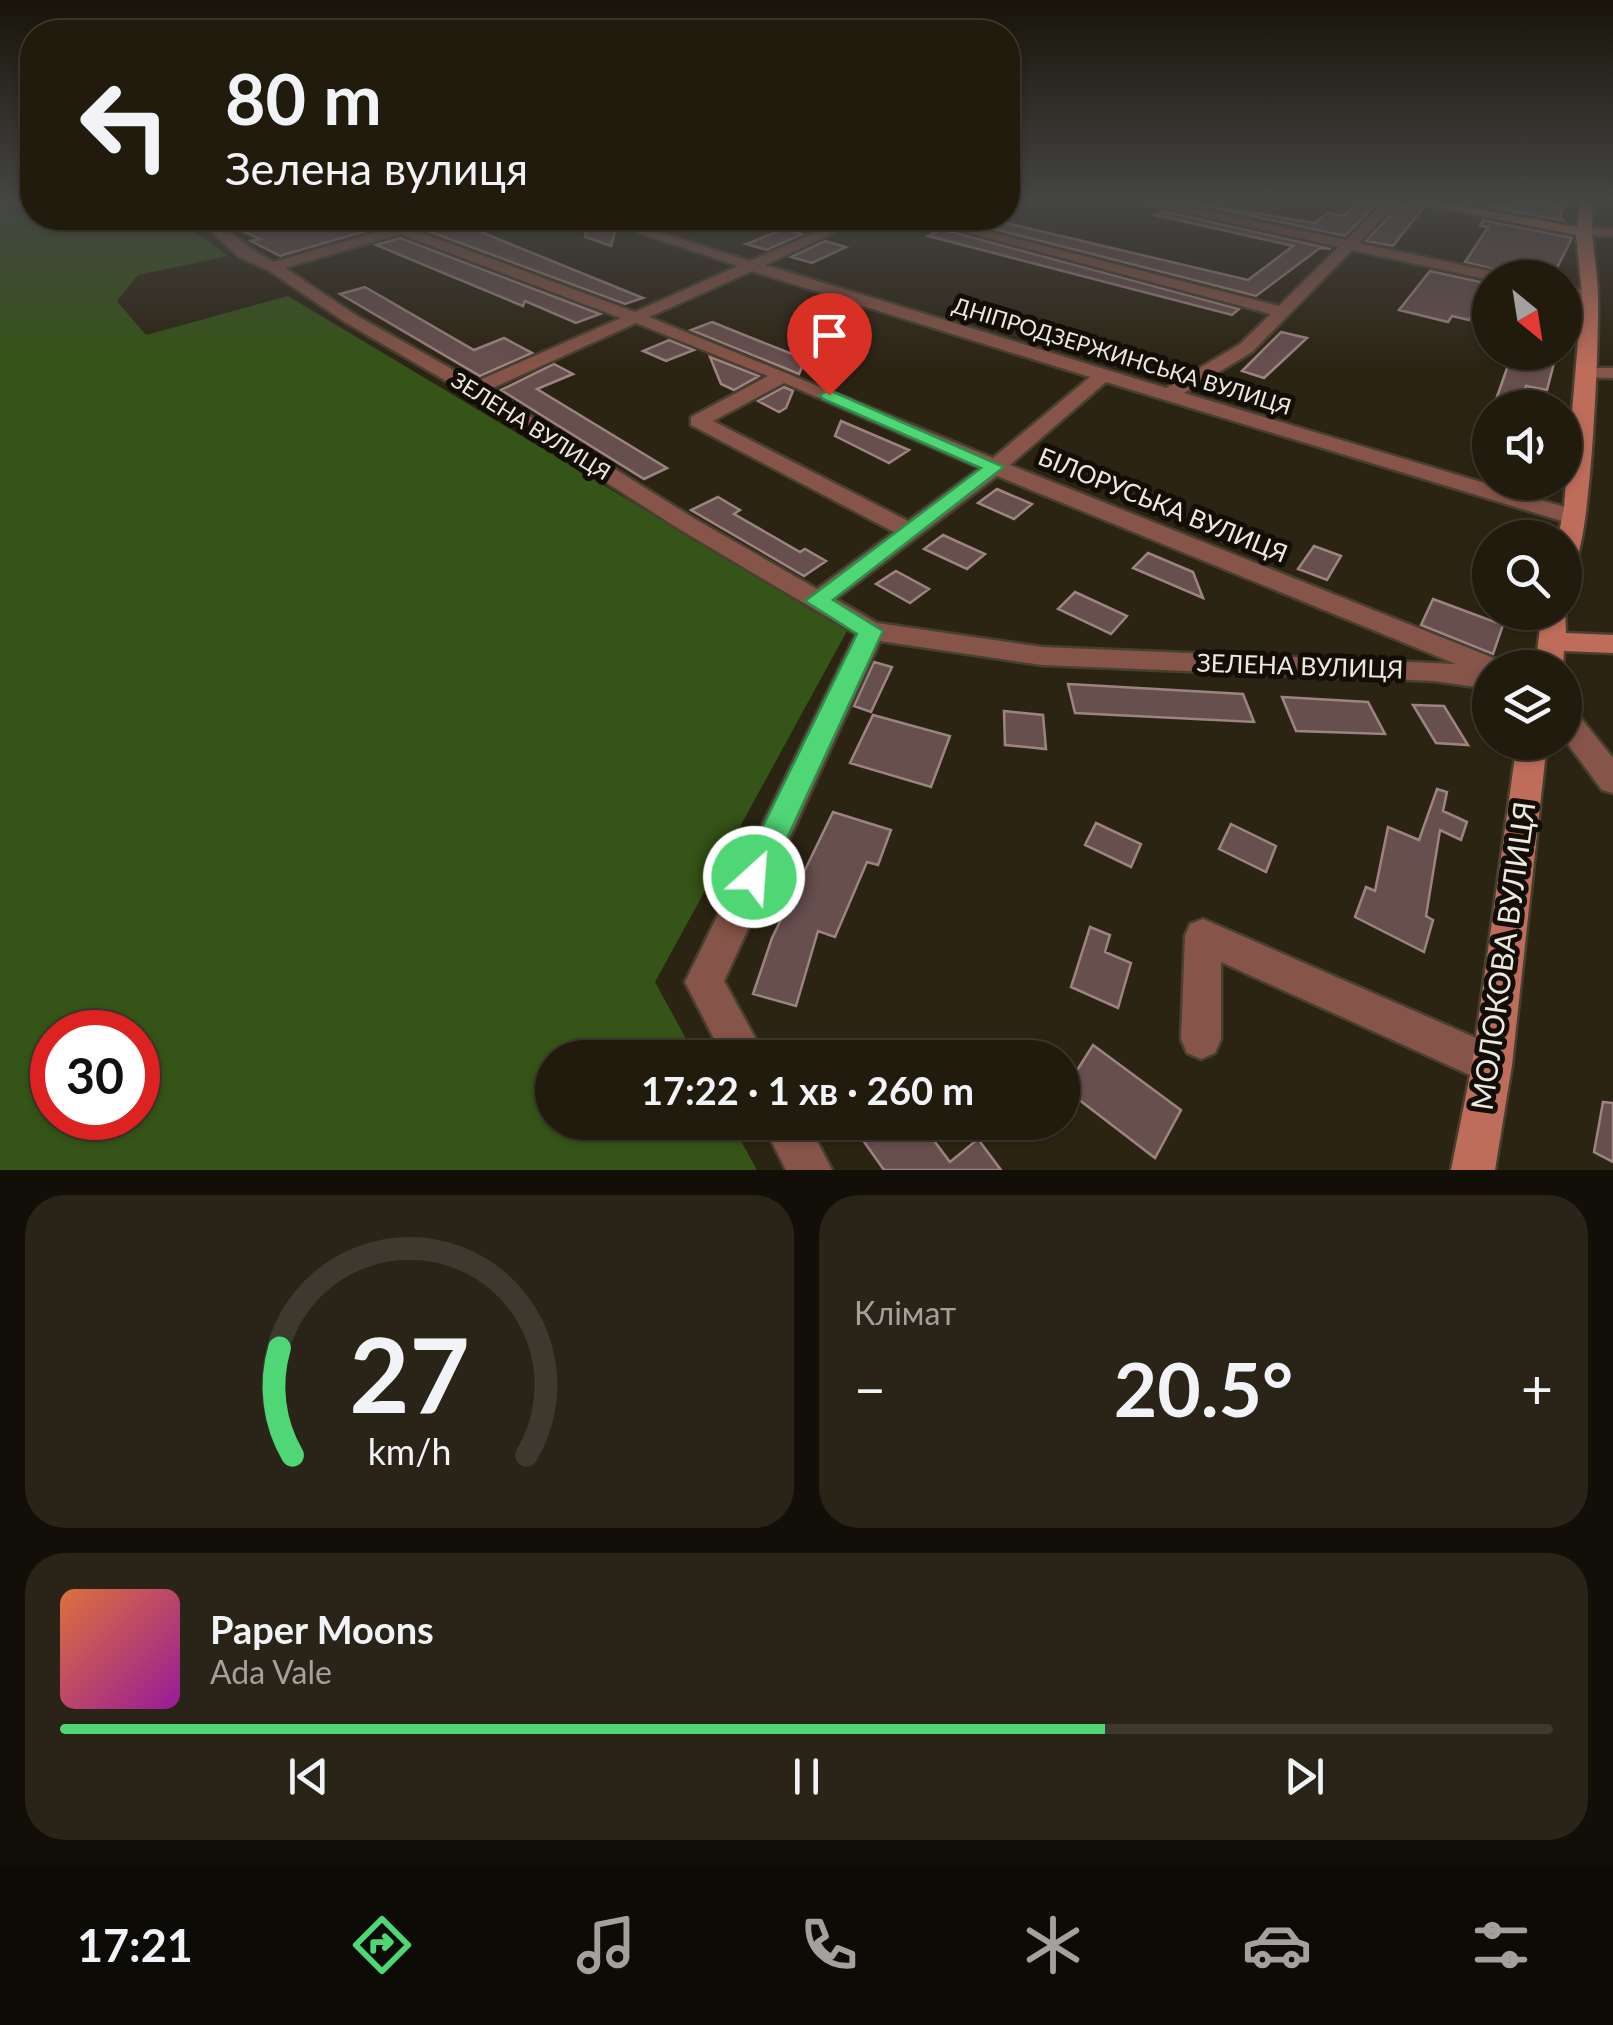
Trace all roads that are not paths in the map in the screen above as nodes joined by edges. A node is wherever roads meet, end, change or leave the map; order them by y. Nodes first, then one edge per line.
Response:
1 (250, 257) edge
2 (306, 257) edge
3 (474, 257) edge
4 (723, 257) edge
5 (770, 257) edge
6 (1069, 257) edge
7 (1338, 257) edge
8 (1404, 257) edge
9 (1586, 257) edge
10 (750, 265) junction
11 (273, 266) junction
12 (1472, 271) edge
13 (1582, 293) edge
14 (1590, 295) junction
15 (1613, 302) edge
16 (1282, 312) junction
17 (631, 317) junction
18 (1584, 372) junction
19 (1613, 372) edge
20 (1104, 375) junction
21 (783, 376) junction
22 (474, 389) junction
23 (1171, 394) junction
24 (995, 467) junction
25 (1573, 517) junction
26 (1572, 520) edge
27 (910, 531) junction
28 (817, 601) junction
29 (871, 631) junction
30 (1613, 644) edge
31 (1575, 650) edge
32 (1472, 660) edge
33 (1472, 677) edge
34 (1582, 740) edge
35 (1530, 760) edge
36 (1613, 781) edge
37 (1201, 1039) dead end
38 (736, 1040) edge
39 (1492, 1065) junction
40 (793, 1140) edge
41 (810, 1170) edge
42 (1473, 1170) edge

1 - 11 street, ЗЕЛЕНА ВУЛИЦЯ
2 - 11 street
3 - 17 street, БІЛОРУСЬКА ВУЛИЦЯ
4 - 10 street, ДНІПРОДЗЕРЖИНСЬКА ВУЛИЦЯ
5 - 10 street
6 - 16 street
7 - 16 street
8 - 12 street
9 - 14 street
10 - 17 street
10 - 20 street, ДНІПРОДЗЕРЖИНСЬКА ВУЛИЦЯ
11 - 22 street, ЗЕЛЕНА ВУЛИЦЯ
13 - 14 street
14 - 15 street
14 - 18 street
16 - 23 street
17 - 21 street, БІЛОРУСЬКА ВУЛИЦЯ
17 - 22 street
18 - 19 street
18 - 25 street
20 - 23 street, ДНІПРОДЗЕРЖИНСЬКА ВУЛИЦЯ
20 - 24 street
21 - 24 street, БІЛОРУСЬКА ВУЛИЦЯ
21 - 27 street
22 - 28 street, ЗЕЛЕНА ВУЛИЦЯ
23 - 25 street, ДНІПРОДЗЕРЖИНСЬКА ВУЛИЦЯ
24 - 27 street
24 - 32 street, БІЛОРУСЬКА ВУЛИЦЯ
25 - 26 street
27 - 28 street
28 - 29 street, ЗЕЛЕНА ВУЛИЦЯ
29 - 33 street, ЗЕЛЕНА ВУЛИЦЯ
29 - 38 street
30 - 31 street
34 - 36 street
35 - 39 street, МОЛОКОВА ВУЛИЦЯ
37 - 39 street
39 - 42 street, МОЛОКОВА ВУЛИЦЯ
40 - 41 street

